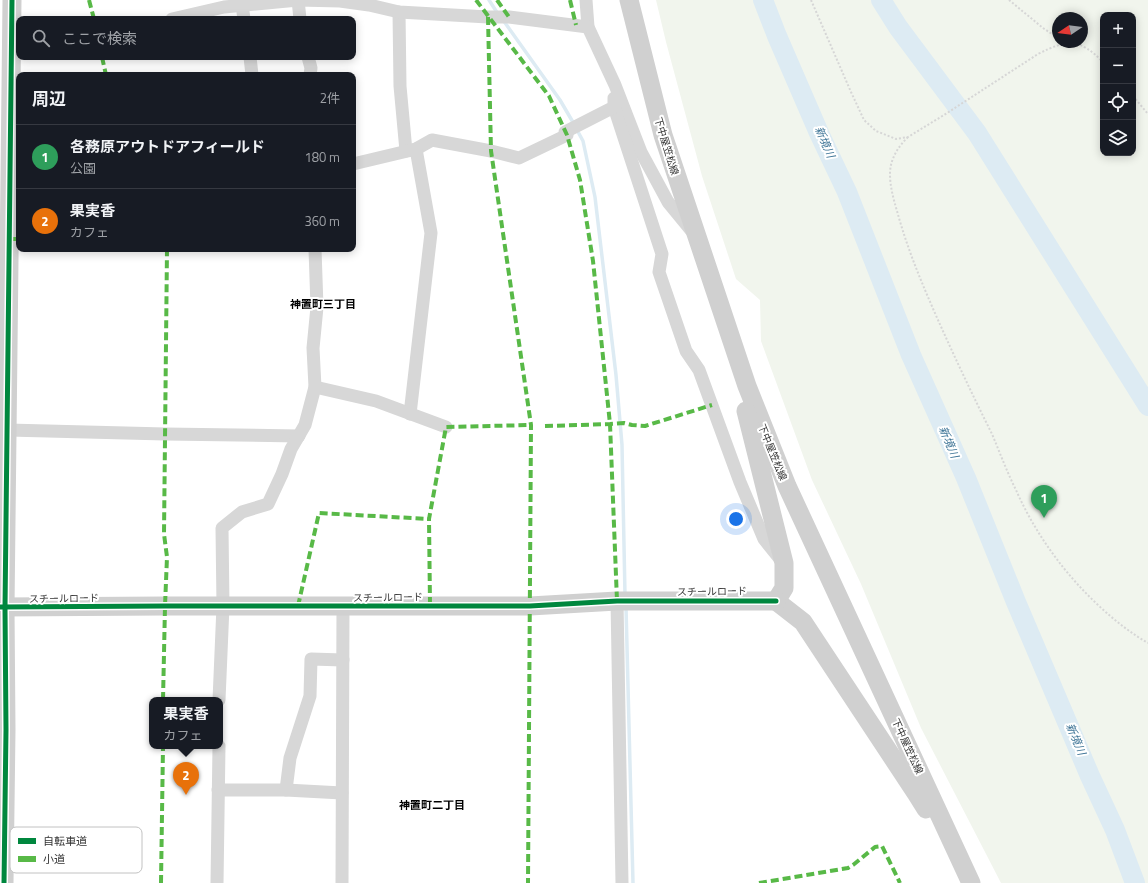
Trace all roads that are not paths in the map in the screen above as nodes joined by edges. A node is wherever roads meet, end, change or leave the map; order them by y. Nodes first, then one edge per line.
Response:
1 (12, 0) edge
2 (298, 0) edge
3 (586, 0) edge
4 (629, 0) edge
5 (244, 3) edge
6 (369, 3) edge
7 (399, 12) junction
8 (185, 16) edge
9 (244, 16) edge
10 (300, 16) edge
11 (588, 27) junction
12 (10, 29) edge
13 (250, 60) edge
14 (309, 60) edge
15 (252, 72) edge
16 (311, 72) edge
17 (615, 85) junction
18 (614, 107) junction
19 (5, 146) edge
20 (411, 150) junction
21 (356, 163) edge
22 (696, 237) junction
23 (315, 252) edge
24 (4, 309) edge
25 (747, 386) junction
26 (315, 387) junction
27 (410, 414) junction
28 (446, 427) dead end
29 (8, 430) junction
30 (299, 436) junction
31 (784, 563) junction
32 (624, 601) junction
33 (776, 601) junction
34 (223, 606) junction
35 (343, 606) junction
36 (3, 607) edge
37 (343, 660) junction
38 (219, 697) edge
39 (3, 730) edge
40 (219, 749) edge
41 (218, 790) junction
42 (286, 790) junction
43 (342, 793) junction
44 (924, 794) junction
45 (4, 883) edge
46 (217, 883) edge
47 (342, 883) edge
48 (622, 883) edge
49 (971, 883) edge

1 - 12 street
2 - 5 street
2 - 6 street
2 - 10 street
3 - 11 street
4 - 22 street, 下中屋笠松線
5 - 8 street
5 - 9 street
6 - 7 street
7 - 11 street
7 - 20 street
11 - 17 street
12 - 19 street
13 - 15 street
14 - 16 street
17 - 18 street
17 - 22 street
18 - 20 street
18 - 31 street
19 - 24 street
20 - 21 street
20 - 27 street
22 - 25 street, 下中屋笠松線
23 - 26 street
24 - 29 street
25 - 31 street
25 - 44 street, 下中屋笠松線
26 - 27 street
26 - 30 street
27 - 28 street
29 - 30 street
29 - 36 street
30 - 34 street
31 - 33 street
32 - 33 street, スチールロード
32 - 35 street, スチールロード
32 - 48 street
33 - 44 street
34 - 35 street, スチールロード
34 - 36 street, スチールロード
34 - 38 street
35 - 37 street
36 - 39 street
37 - 42 street
37 - 43 street
39 - 45 street
40 - 41 street
41 - 42 street
41 - 46 street
42 - 43 street
43 - 47 street
44 - 49 street

